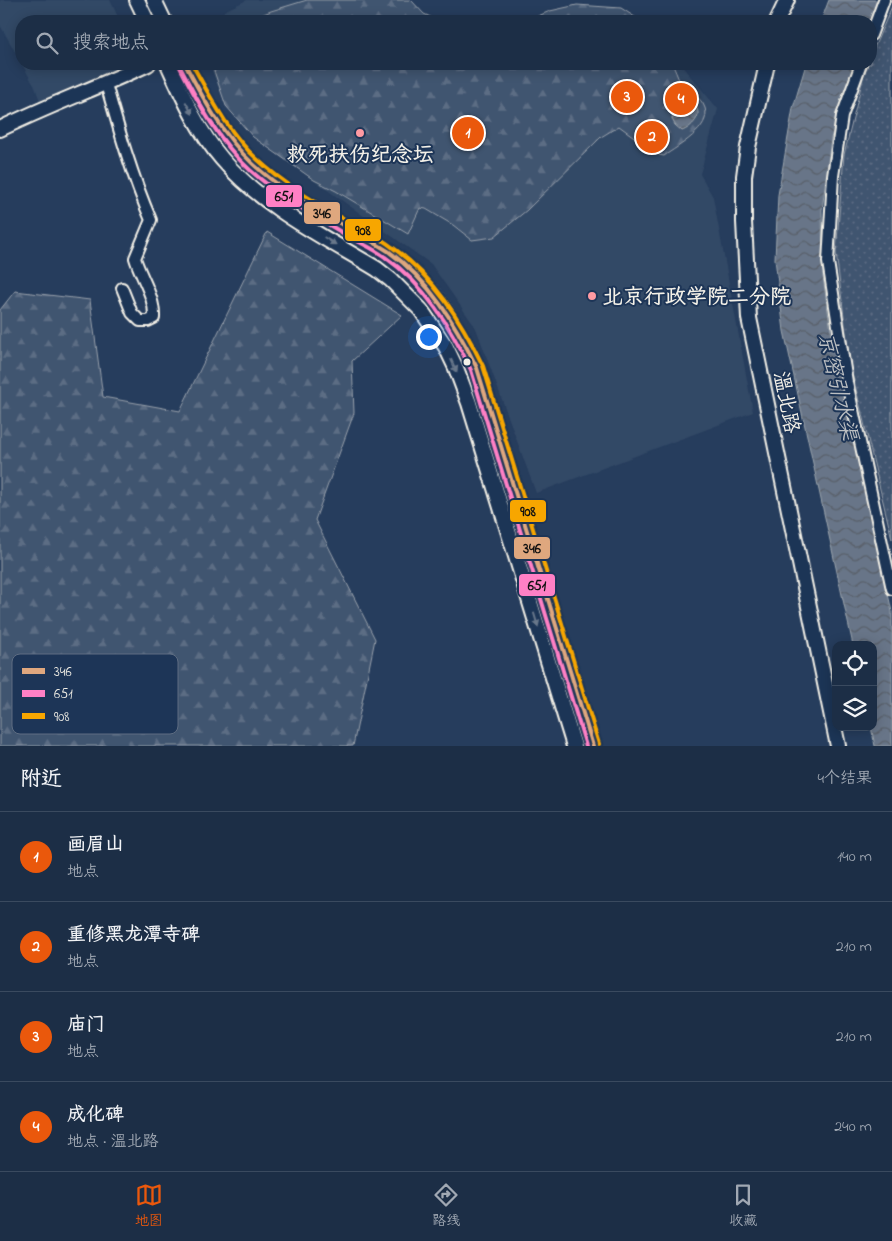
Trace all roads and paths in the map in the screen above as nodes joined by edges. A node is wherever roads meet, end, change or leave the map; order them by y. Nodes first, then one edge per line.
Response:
1 (137, 0) edge
2 (154, 0) edge
3 (787, 0) edge
4 (884, 0) edge
5 (144, 15) edge
6 (161, 15) edge
7 (780, 15) edge
8 (877, 19) edge
9 (135, 70) edge
10 (171, 70) edge
11 (188, 70) edge
12 (766, 70) edge
13 (859, 70) edge
14 (106, 84) junction
15 (0, 129) edge
16 (122, 288) dead end
17 (892, 589) edge
18 (574, 746) edge
19 (593, 746) edge
20 (838, 746) edge

1 - 5 main road
2 - 6 main road
3 - 7 main road
4 - 8 street
9 - 14 main road
10 -> 18 main road
11 - 19 main road
12 - 20 main road, 温北路
13 - 17 street
14 - 15 main road
14 - 16 street

